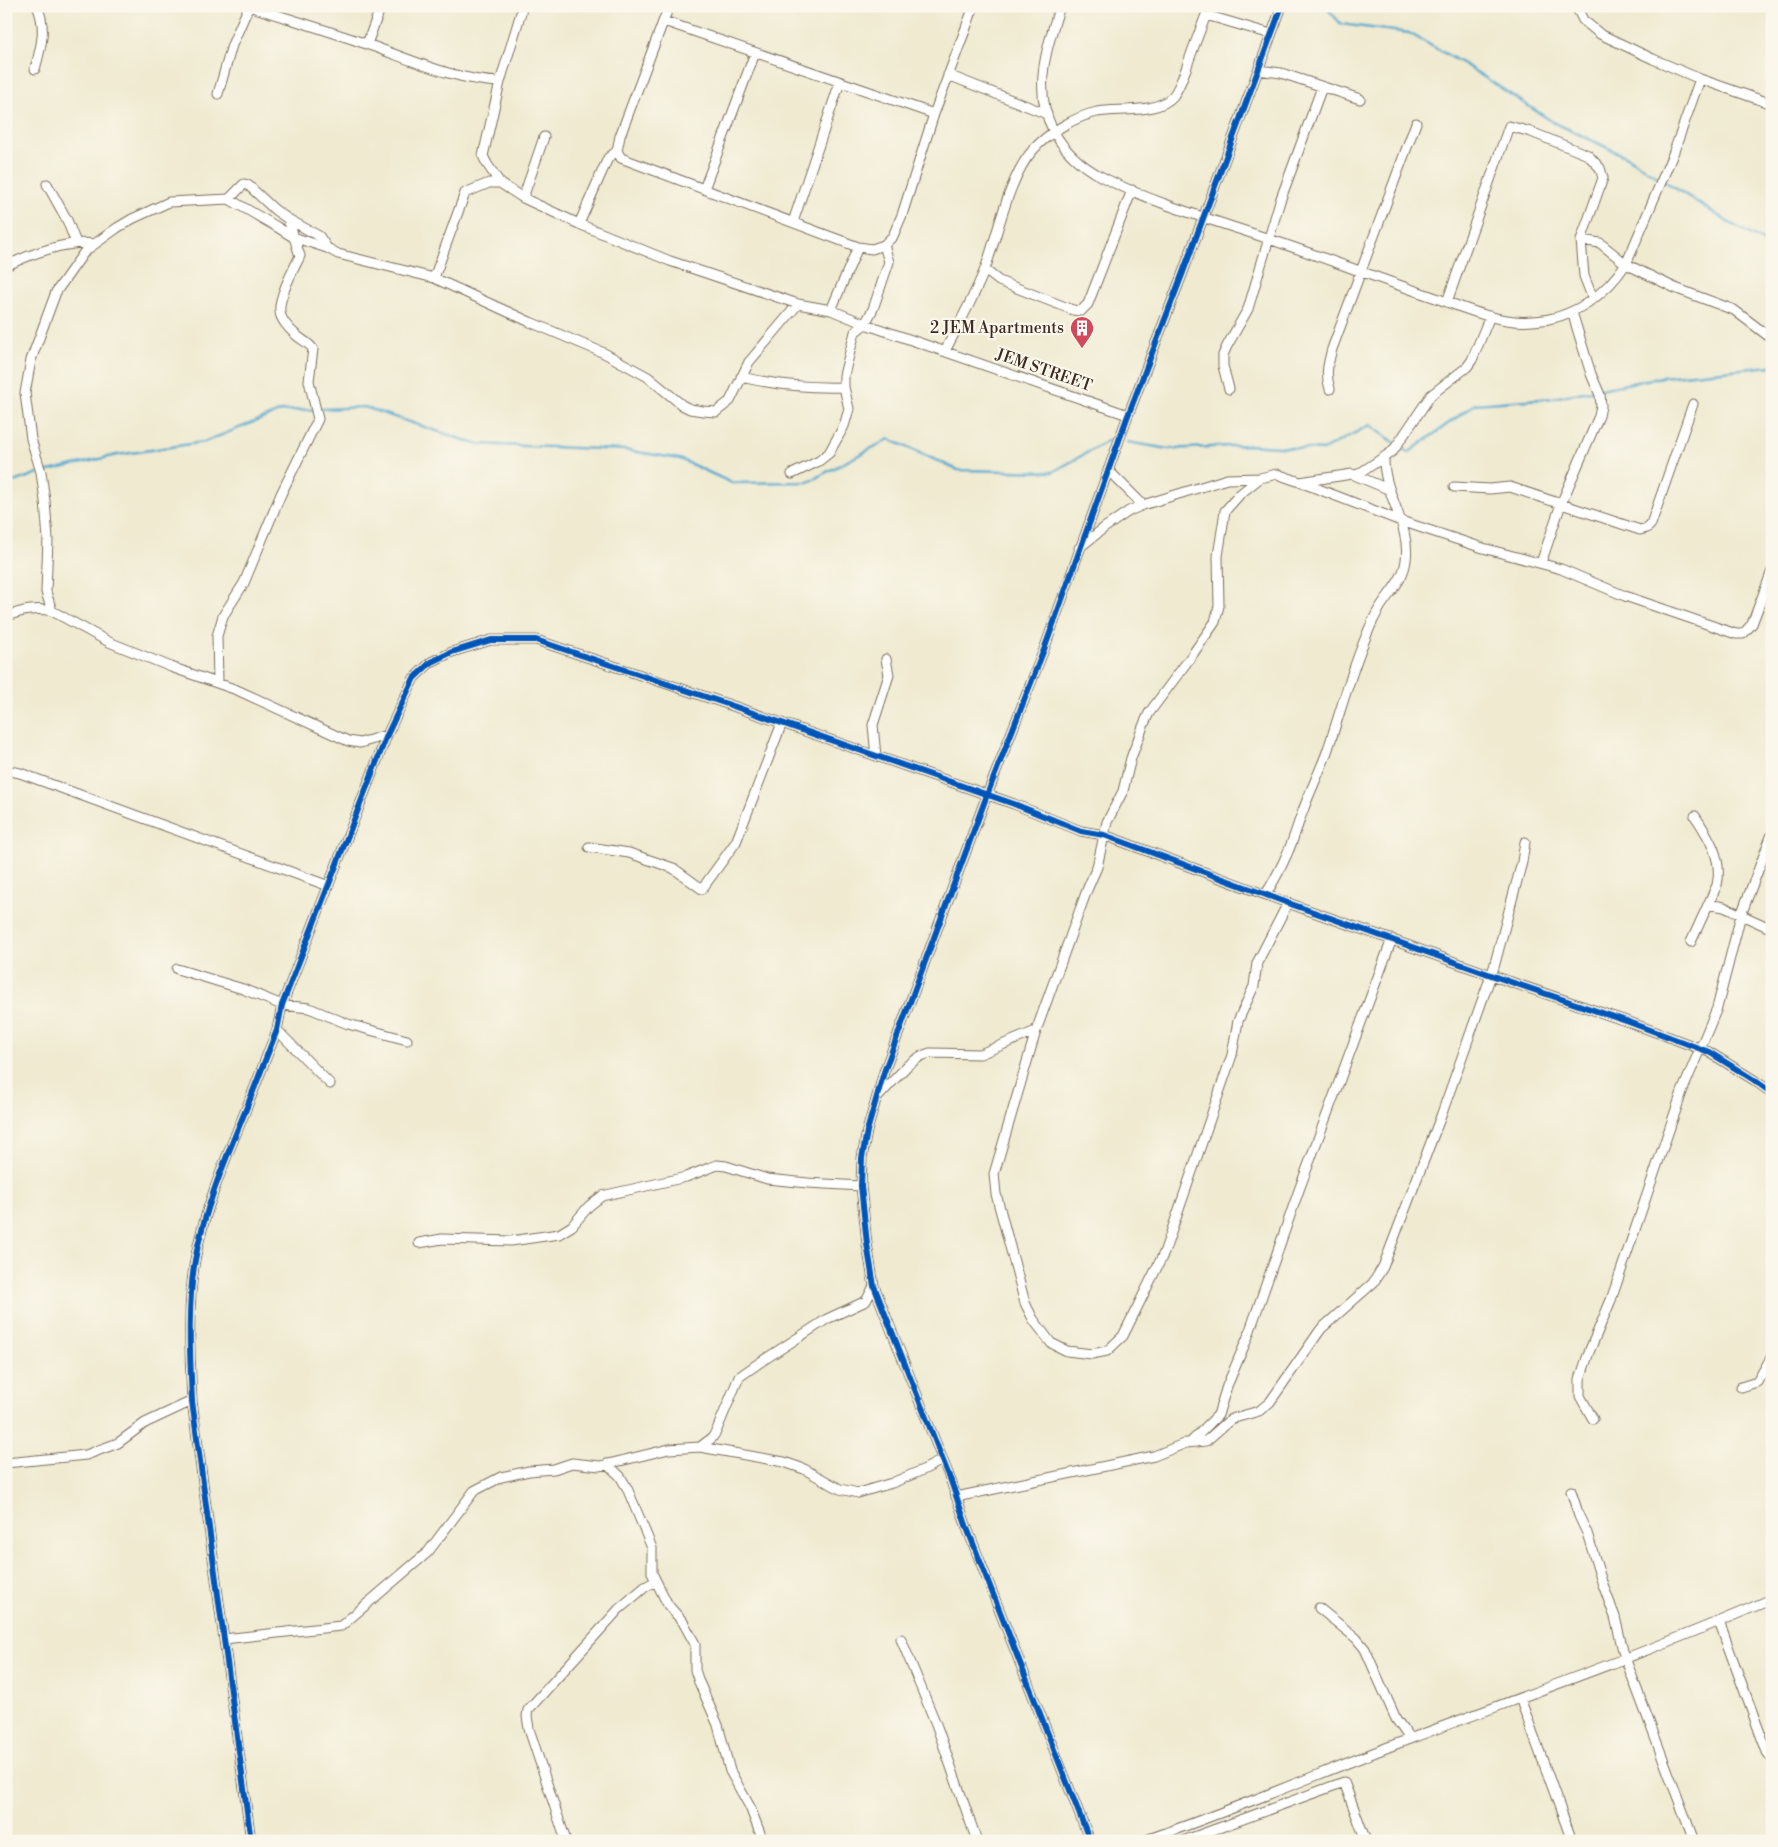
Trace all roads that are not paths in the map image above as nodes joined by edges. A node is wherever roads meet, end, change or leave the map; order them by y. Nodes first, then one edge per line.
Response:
1 (37, 6) edge
2 (249, 6) edge
3 (381, 6) edge
4 (523, 6) edge
5 (669, 6) edge
6 (974, 6) edge
7 (1059, 6) edge
8 (1282, 6) edge
9 (1576, 6) edge
10 (1206, 11) edge
11 (664, 21) junction
12 (1271, 34) junction
13 (367, 44) junction
14 (755, 53) junction
15 (35, 69) dead end
16 (1258, 70) junction
17 (948, 75) junction
18 (1700, 78) junction
19 (500, 82) junction
20 (840, 82) junction
21 (1322, 87) junction
22 (218, 94) dead end
23 (1360, 99) dead end
24 (1772, 104) edge
25 (934, 114) junction
26 (1046, 114) junction
27 (1416, 124) dead end
28 (1053, 131) junction
29 (544, 137) dead end
30 (617, 151) junction
31 (47, 184) dead end
32 (500, 184) junction
33 (704, 189) junction
34 (1132, 190) junction
35 (523, 198) junction
36 (229, 199) junction
37 (288, 218) junction
38 (1203, 219) junction
39 (792, 222) junction
40 (578, 224) junction
41 (293, 237) junction
42 (1269, 239) junction
43 (1581, 240) junction
44 (76, 243) junction
45 (94, 244) junction
46 (884, 245) junction
47 (858, 247) junction
48 (327, 248) junction
49 (1626, 264) junction
50 (6, 266) edge
51 (984, 270) junction
52 (1361, 273) junction
53 (434, 278) junction
54 (1593, 299) junction
55 (1447, 302) junction
56 (798, 304) junction
57 (830, 310) junction
58 (1572, 312) junction
59 (1490, 316) junction
60 (865, 324) junction
61 (1772, 337) edge
62 (945, 351) junction
63 (741, 377) junction
64 (844, 387) junction
65 (1229, 389) dead end
66 (1330, 389) dead end
67 (1693, 404) dead end
68 (1128, 415) junction
69 (1384, 458) junction
70 (1108, 470) junction
71 (792, 474) dead end
72 (1357, 475) junction
73 (1260, 478) junction
74 (1300, 482) junction
75 (1454, 486) dead end
76 (1388, 489) junction
77 (1561, 504) junction
78 (1143, 505) junction
79 (1401, 521) junction
80 (1079, 548) junction
81 (1541, 563) junction
82 (1771, 576) edge
83 (52, 610) junction
84 (6, 616) edge
85 (886, 659) dead end
86 (218, 682) junction
87 (782, 723) junction
88 (387, 735) junction
89 (876, 756) junction
90 (6, 770) edge
91 (987, 795) junction
92 (1695, 816) dead end
93 (1772, 834) edge
94 (1104, 835) junction
95 (1525, 842) dead end
96 (589, 847) dead end
97 (329, 886) junction
98 (1266, 894) junction
99 (1288, 902) junction
100 (1708, 904) junction
101 (1741, 915) junction
102 (1772, 929) edge
103 (1392, 940) junction
104 (1691, 942) dead end
105 (177, 969) dead end
106 (1490, 975) junction
107 (282, 1005) junction
108 (277, 1030) junction
109 (1036, 1031) junction
110 (407, 1040) dead end
111 (1700, 1049) junction
112 (330, 1084) dead end
113 (1772, 1093) edge
114 (875, 1100) junction
115 (861, 1186) junction
116 (419, 1243) dead end
117 (874, 1286) junction
118 (1772, 1356) edge
119 (1741, 1387) dead end
120 (192, 1401) junction
121 (1593, 1420) dead end
122 (1191, 1442) junction
123 (700, 1447) junction
124 (942, 1460) junction
125 (6, 1463) edge
126 (607, 1464) junction
127 (1571, 1491) dead end
128 (956, 1497) junction
129 (656, 1581) junction
130 (1772, 1599) edge
131 (1319, 1608) dead end
132 (1719, 1622) junction
133 (224, 1639) junction
134 (902, 1639) dead end
135 (1627, 1659) junction
136 (1520, 1698) junction
137 (1410, 1739) junction
138 (1770, 1754) edge
139 (251, 1841) edge
140 (566, 1841) edge
141 (763, 1841) edge
142 (977, 1841) edge
143 (1090, 1841) edge
144 (1143, 1841) edge
145 (1183, 1841) edge
146 (1366, 1841) edge
147 (1572, 1841) edge
148 (1694, 1841) edge

1 - 15 street
2 - 13 street
2 - 22 street
3 - 13 street
4 - 19 street
5 - 11 street
6 - 17 street
7 - 26 street
8 - 12 street
9 - 18 street
10 - 12 street
10 - 28 street
11 - 14 street
11 - 30 street
12 - 16 street
13 - 19 street
14 - 20 street
14 - 33 street
16 - 21 street
16 - 38 street
17 - 25 street
17 - 26 street
18 - 24 street
18 - 49 street
19 - 32 street
20 - 25 street
20 - 39 street
21 - 23 street
21 - 42 street
25 - 46 street
26 - 28 street
27 - 52 street
28 - 34 street
28 - 51 street
29 - 35 street
30 - 33 street
30 - 40 street
31 - 44 street
32 - 35 street, JEM STREET
32 - 53 street
33 - 39 street
34 - 38 street
34 - 51 street
35 - 40 street, JEM STREET
36 - 37 street
36 - 41 street
36 - 45 street
37 - 41 street
37 - 48 street
38 - 42 street
38 - 68 street
39 - 47 street
40 - 56 street, JEM STREET
41 - 48 street
41 - 86 street
42 - 52 street
42 - 65 street
43 - 49 street
43 - 54 street
43 - 55 street
44 - 45 street
44 - 50 street
45 - 83 street
46 - 47 street
46 - 60 street
47 - 57 street
48 - 53 street
49 - 54 street
49 - 61 street
51 - 62 street
52 - 55 street
52 - 66 street
53 - 63 street
54 - 58 street
55 - 59 street
56 - 57 street, JEM STREET
56 - 63 street
57 - 60 street, JEM STREET
58 - 59 street
58 - 77 street
59 - 69 street
60 - 62 street, JEM STREET
60 - 64 street
62 - 68 street, JEM STREET
63 - 64 street
64 - 71 street
67 - 77 street
68 - 70 street
69 - 72 street
69 - 76 street
70 - 78 street
70 - 80 street
72 - 74 street
72 - 76 street
73 - 74 street
73 - 78 street
73 - 94 street
74 - 79 street
75 - 77 street
76 - 79 street
77 - 81 street
78 - 80 street
79 - 81 street
79 - 98 street
80 - 91 street
81 - 82 street
83 - 84 street
83 - 86 street
85 - 89 street
86 - 88 street
87 - 88 street
87 - 89 street
87 - 96 street
88 - 97 street
89 - 91 street
90 - 97 street
91 - 94 street
91 - 114 street
92 - 100 street
93 - 101 street
94 - 98 street
94 - 109 street
95 - 106 street
97 - 107 street
98 - 99 street
99 - 103 street
99 - 109 street
100 - 101 street
100 - 104 street
101 - 102 street
101 - 111 street
103 - 106 street
103 - 122 street
105 - 107 street
106 - 111 street
106 - 122 street
107 - 108 street
107 - 110 street
108 - 112 street
108 - 120 street
109 - 114 street
111 - 113 street
111 - 121 street
114 - 115 street
115 - 116 street
115 - 117 street
117 - 123 street
117 - 124 street
118 - 119 street
120 - 125 street
120 - 133 street
122 - 128 street
123 - 124 street
123 - 126 street
124 - 128 street
126 - 129 street
126 - 133 street
127 - 135 street
128 - 143 street
129 - 140 street
129 - 141 street
130 - 132 street
131 - 137 street
132 - 135 street
132 - 138 street
133 - 139 street
134 - 142 street
135 - 136 street
135 - 148 street
136 - 137 street
136 - 147 street
137 - 144 street
145 - 146 street

